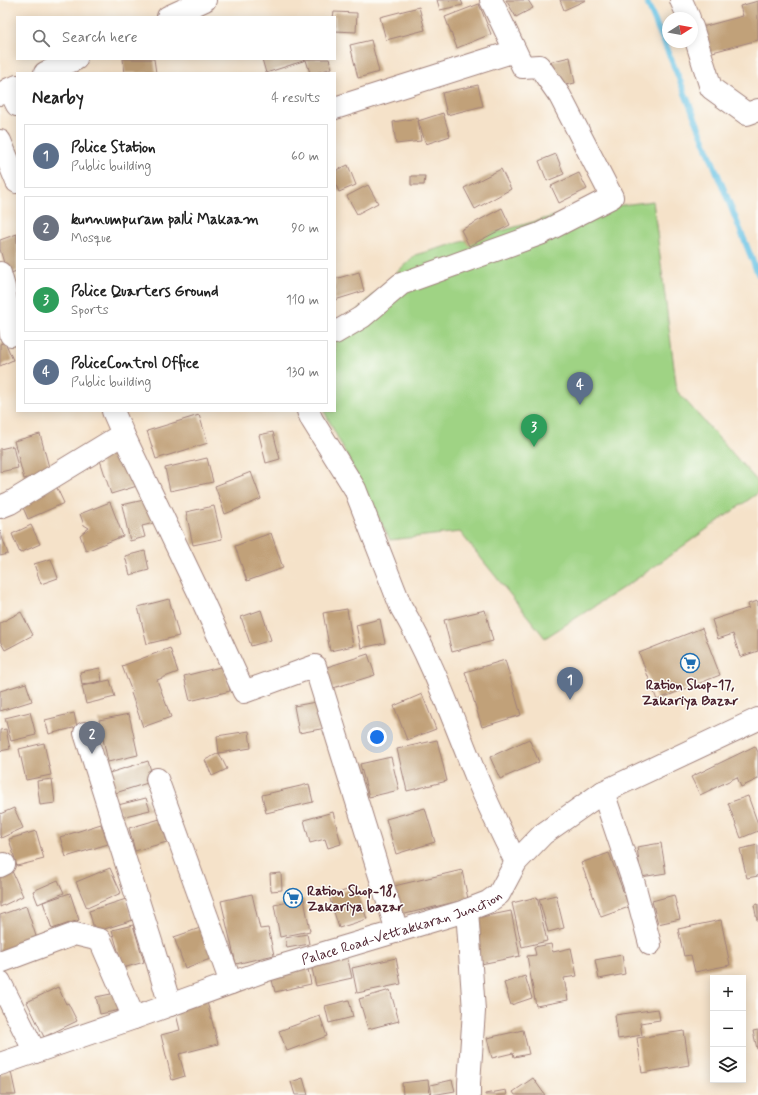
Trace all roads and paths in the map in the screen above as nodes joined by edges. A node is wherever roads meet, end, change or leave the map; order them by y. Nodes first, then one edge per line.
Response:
1 (205, 0) edge
2 (491, 0) edge
3 (681, 0) edge
4 (686, 12) edge
5 (170, 16) edge
6 (698, 46) edge
7 (516, 51) junction
8 (74, 60) edge
9 (47, 72) edge
10 (336, 108) edge
11 (758, 110) edge
12 (0, 141) edge
13 (16, 180) edge
14 (0, 273) edge
15 (336, 331) edge
16 (9, 335) edge
17 (113, 412) edge
18 (308, 412) edge
19 (123, 434) junction
20 (0, 507) edge
21 (757, 726) edge
22 (85, 733) dead end
23 (157, 779) dead end
24 (603, 792) junction
25 (516, 862) junction
26 (467, 910) junction
27 (397, 931) junction
28 (650, 944) dead end
29 (0, 962) edge
30 (0, 982) edge
31 (231, 983) junction
32 (170, 1005) junction
33 (134, 1018) junction
34 (35, 1052) junction
35 (0, 1064) edge
36 (469, 1095) edge

1 - 5 street
2 - 7 street
3 - 4 street
6 - 11 street
7 - 10 street
7 - 15 street
8 - 9 street
12 - 13 street
14 - 16 street
17 - 19 street
18 - 25 street
19 - 20 street
19 - 27 street
21 - 24 street, Palace Road-Vettakkaran Junction
22 - 32 street
23 - 31 street
24 - 25 street, Palace Road-Vettakkaran Junction
24 - 28 street
25 - 26 street, Palace Road-Vettakkaran Junction
26 - 27 street, Palace Road-Vettakkaran Junction
26 - 36 street
27 - 31 street, Palace Road-Vettakkaran Junction
29 - 33 street
30 - 34 street
31 - 32 street, Palace Road-Vettakkaran Junction
32 - 33 street, Palace Road-Vettakkaran Junction
33 - 34 street, Palace Road-Vettakkaran Junction
34 - 35 street, Palace Road-Vettakkaran Junction

